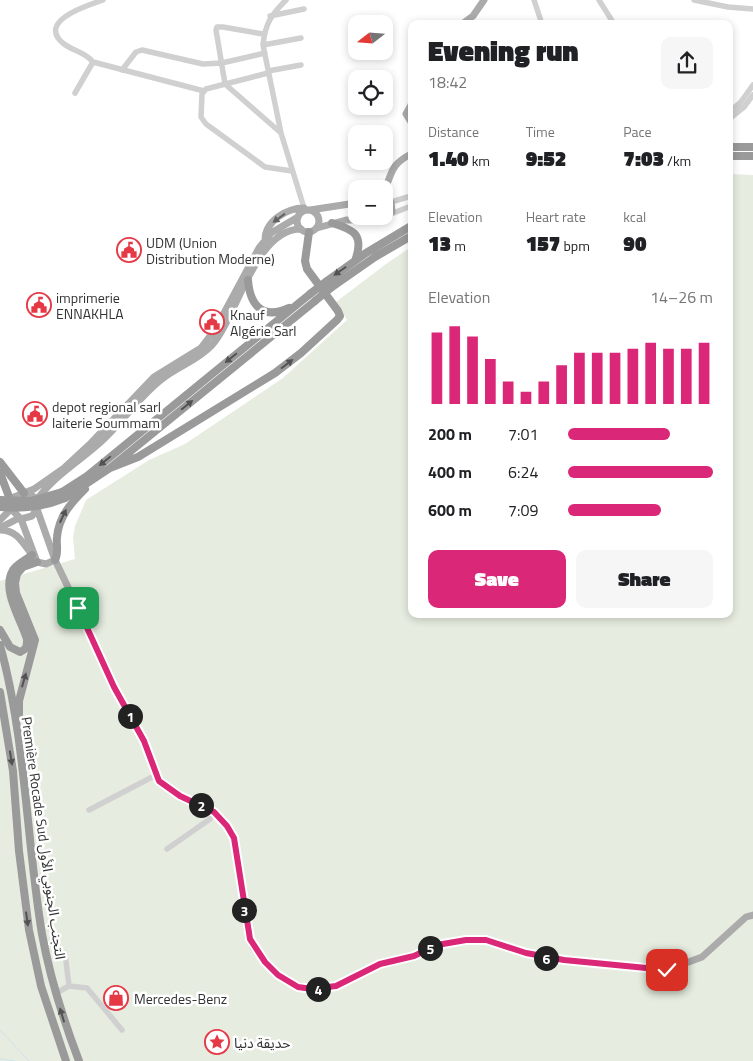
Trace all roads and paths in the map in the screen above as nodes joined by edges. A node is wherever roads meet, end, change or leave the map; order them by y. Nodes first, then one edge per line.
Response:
1 (103, 0) edge
2 (286, 0) edge
3 (534, 0) edge
4 (600, 0) edge
5 (694, 0) edge
6 (486, 1) edge
7 (708, 1) edge
8 (752, 8) edge
9 (304, 9) dead end
10 (270, 16) junction
11 (468, 20) edge
12 (540, 20) edge
13 (612, 20) edge
14 (263, 34) junction
15 (301, 38) dead end
16 (263, 45) junction
17 (265, 54) junction
18 (93, 62) junction
19 (222, 63) junction
20 (301, 65) dead end
21 (122, 70) junction
22 (268, 72) junction
23 (225, 84) junction
24 (753, 85) edge
25 (204, 91) junction
26 (75, 93) dead end
27 (753, 95) edge
28 (733, 109) edge
29 (733, 115) edge
30 (281, 133) junction
31 (751, 146) edge
32 (733, 147) edge
33 (408, 156) edge
34 (733, 156) edge
35 (753, 156) edge
36 (292, 171) junction
37 (388, 180) edge
38 (408, 196) edge
39 (393, 198) edge
40 (348, 204) edge
41 (408, 207) edge
42 (306, 210) junction
43 (393, 213) edge
44 (298, 217) junction
45 (348, 221) edge
46 (332, 223) junction
47 (317, 228) junction
48 (408, 228) edge
49 (304, 230) junction
50 (408, 238) edge
51 (265, 240) junction
52 (355, 261) junction
53 (248, 280) junction
54 (329, 284) junction
55 (312, 298) junction
56 (298, 304) junction
57 (0, 462) edge
58 (110, 468) junction
59 (0, 473) edge
60 (91, 481) junction
61 (25, 493) junction
62 (63, 494) junction
63 (0, 500) edge
64 (36, 501) junction
65 (11, 506) junction
66 (0, 507) edge
67 (37, 509) junction
68 (20, 518) junction
69 (0, 520) edge
70 (0, 529) edge
71 (35, 559) junction
72 (55, 560) junction
73 (46, 564) junction
74 (64, 579) junction
75 (0, 630) edge
76 (0, 645) edge
77 (0, 692) edge
78 (20, 746) junction
79 (156, 775) junction
80 (88, 810) dead end
81 (214, 812) junction
82 (167, 849) dead end
83 (753, 915) edge
84 (65, 953) dead end
85 (69, 986) junction
86 (56, 993) junction
87 (122, 1030) dead end
88 (66, 1061) edge
89 (79, 1061) edge

1 - 18 street
2 - 10 street
3 - 12 street
4 - 13 street
5 - 7 street
6 - 11 main road
7 - 8 street
9 - 10 street
10 - 14 street
14 - 16 street
14 - 19 street
15 - 16 street
16 - 17 street
17 - 19 street
17 - 22 street
18 - 21 street
18 - 26 street
19 - 21 street
19 - 23 street
20 - 22 street
21 - 25 street
22 - 23 street
22 - 30 street
23 - 25 street
23 - 30 street
24 - 28 street
25 - 36 street
27 - 29 street
30 - 36 street
31 - 32 highway
33 - 37 main road
34 - 35 highway
36 - 42 street
38 - 39 street
40 - 42 main road
41 - 43 street
42 - 44 main road
42 - 47 main road
42 -> 51 main road
44 - 49 main road
44 - 51 main road
45 - 46 main road
46 - 47 main road
46 - 52 highway
47 - 49 main road
48 - 52 highway
49 - 53 main road
58 -> 49 highway
50 - 54 highway
51 - 61 main road
52 -> 54 highway
53 - 56 highway
53 - 64 main road
54 - 55 highway, bridge
55 - 56 highway
58 -> 55 highway
56 -> 62 highway
57 - 61 highway
58 - 60 highway
59 - 65 highway
60 - 62 highway
72 -> 60 highway
61 - 64 main road
61 - 65 main road
62 - 63 highway, bridge
62 - 66 highway, bridge
64 - 67 main road
65 - 68 main road
65 - 69 main road
67 - 68 main road
67 - 72 main road
68 - 70 main road
68 - 71 main road
70 - 71 main road
71 - 73 main road
71 - 75 highway
78 -> 71 highway
72 - 73 main road
72 - 74 main road
73 - 74 main road
74 - 79 main road
76 - 78 highway, Première Rocade Sud التجنب الجنوبي الأول
77 -> 88 highway, Première Rocade Sud التجنب الجنوبي الأول
78 - 86 highway, Première Rocade Sud التجنب الجنوبي الأول
79 - 80 street
79 - 81 main road
81 - 82 street
81 - 83 main road
84 - 85 street
85 - 86 street
85 - 87 street
89 -> 86 highway, Première Rocade Sud التجنب الجنوبي الأول

